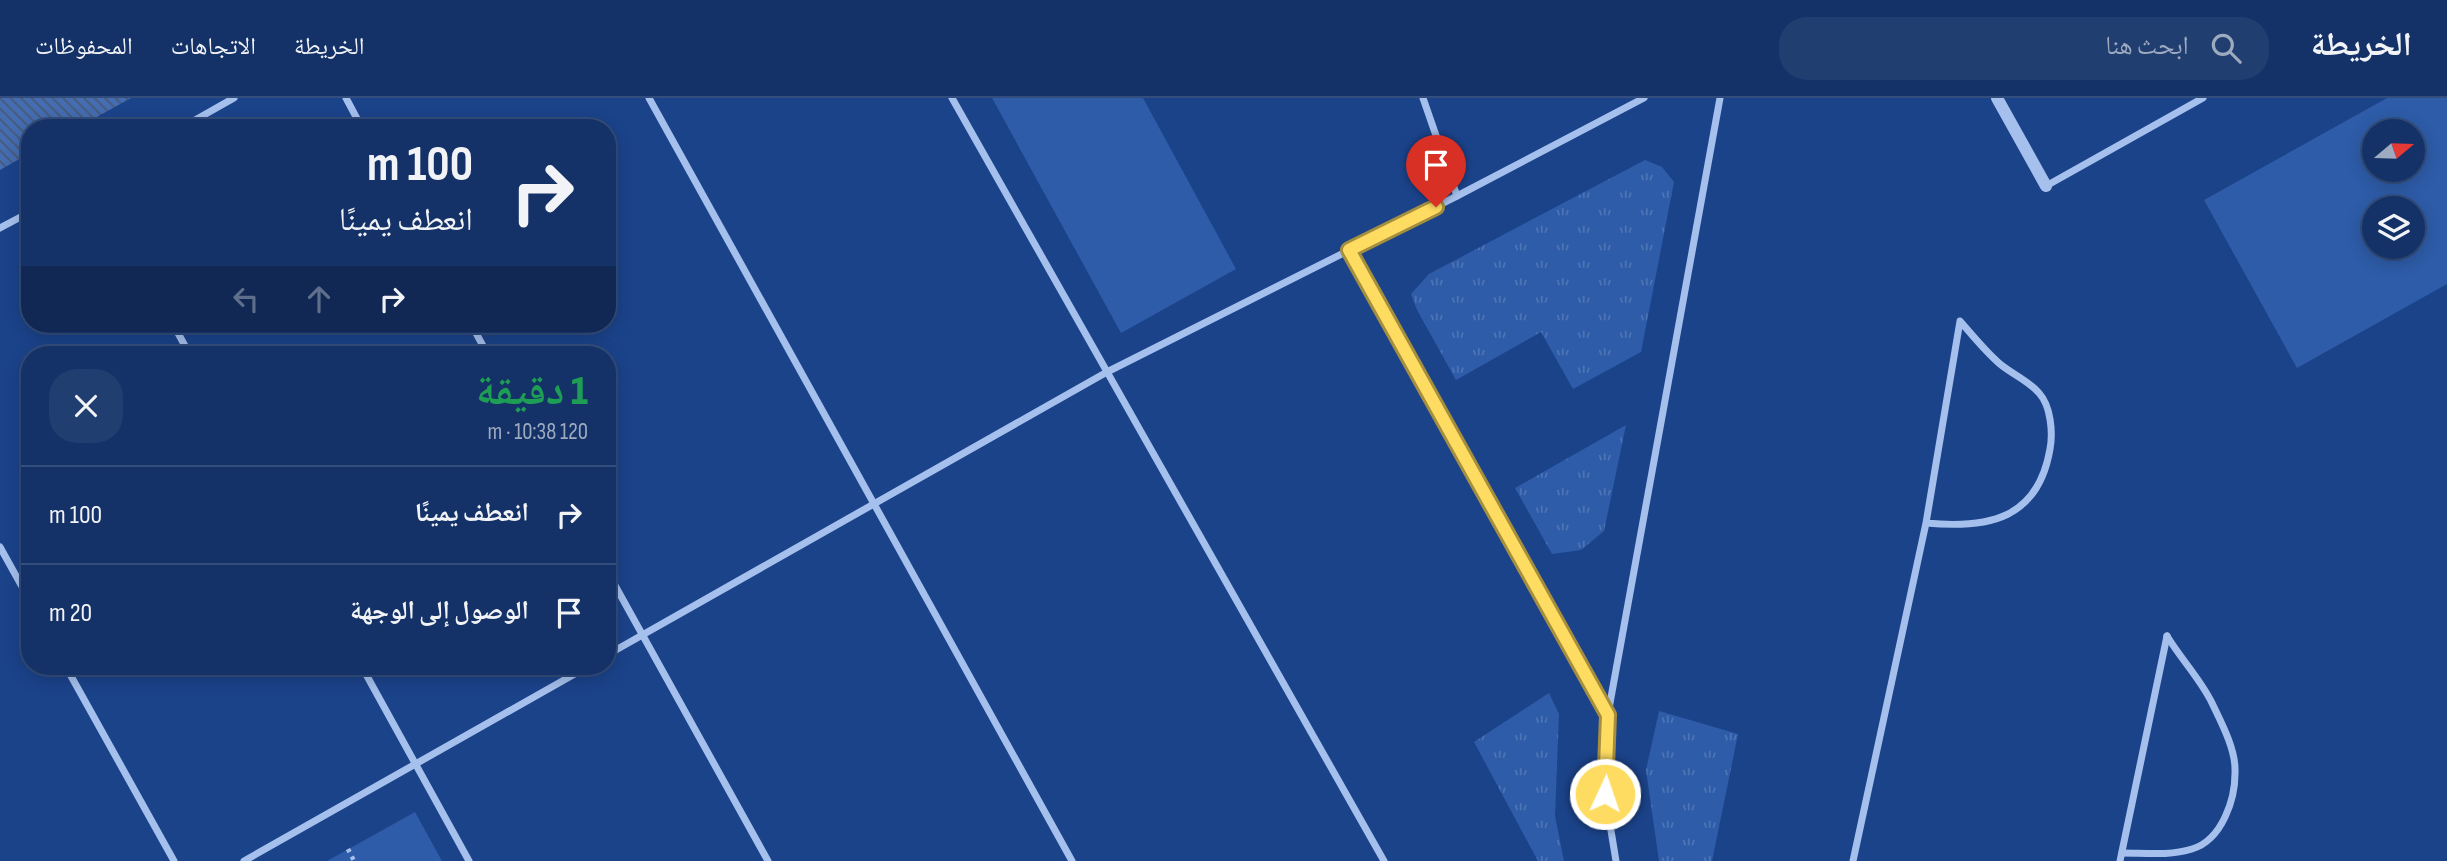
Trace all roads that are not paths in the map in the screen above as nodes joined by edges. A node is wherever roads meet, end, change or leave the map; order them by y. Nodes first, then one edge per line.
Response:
1 (234, 98) edge
2 (346, 98) edge
3 (649, 98) edge
4 (952, 98) edge
5 (1423, 98) edge
6 (1644, 98) edge
7 (1720, 98) edge
8 (1997, 98) edge
9 (2203, 98) edge
10 (197, 119) edge
11 (357, 119) edge
12 (2046, 186) joint
13 (1457, 196) junction
14 (21, 217) edge
15 (0, 228) edge
16 (1349, 250) junction
17 (1107, 372) junction
18 (874, 504) junction
19 (1926, 523) junction
20 (0, 547) edge
21 (21, 585) edge
22 (616, 587) edge
23 (643, 635) junction
24 (616, 650) edge
25 (70, 675) edge
26 (366, 675) edge
27 (573, 675) edge
28 (1608, 715) junction
29 (415, 764) junction
30 (2121, 857) edge
31 (174, 861) edge
32 (244, 861) edge
33 (469, 861) edge
34 (768, 861) edge
35 (1072, 861) edge
36 (1384, 861) edge
37 (1616, 861) edge
38 (1853, 861) edge

1 - 10 street
2 - 11 street
3 - 18 street
4 - 17 street
5 - 13 street
6 - 13 street
7 - 28 street
8 - 12 street
9 - 12 street
13 - 16 street
14 - 15 street
16 - 17 street
16 - 28 street
17 - 18 street
17 - 36 street
18 - 23 street
18 - 35 street
19 - 19 street
19 - 38 street
20 - 21 street
22 - 23 street
23 - 24 street
23 - 34 street
25 - 31 street
26 - 29 street
27 - 29 street
28 - 37 street
29 - 32 street
29 - 33 street
30 - 30 street

